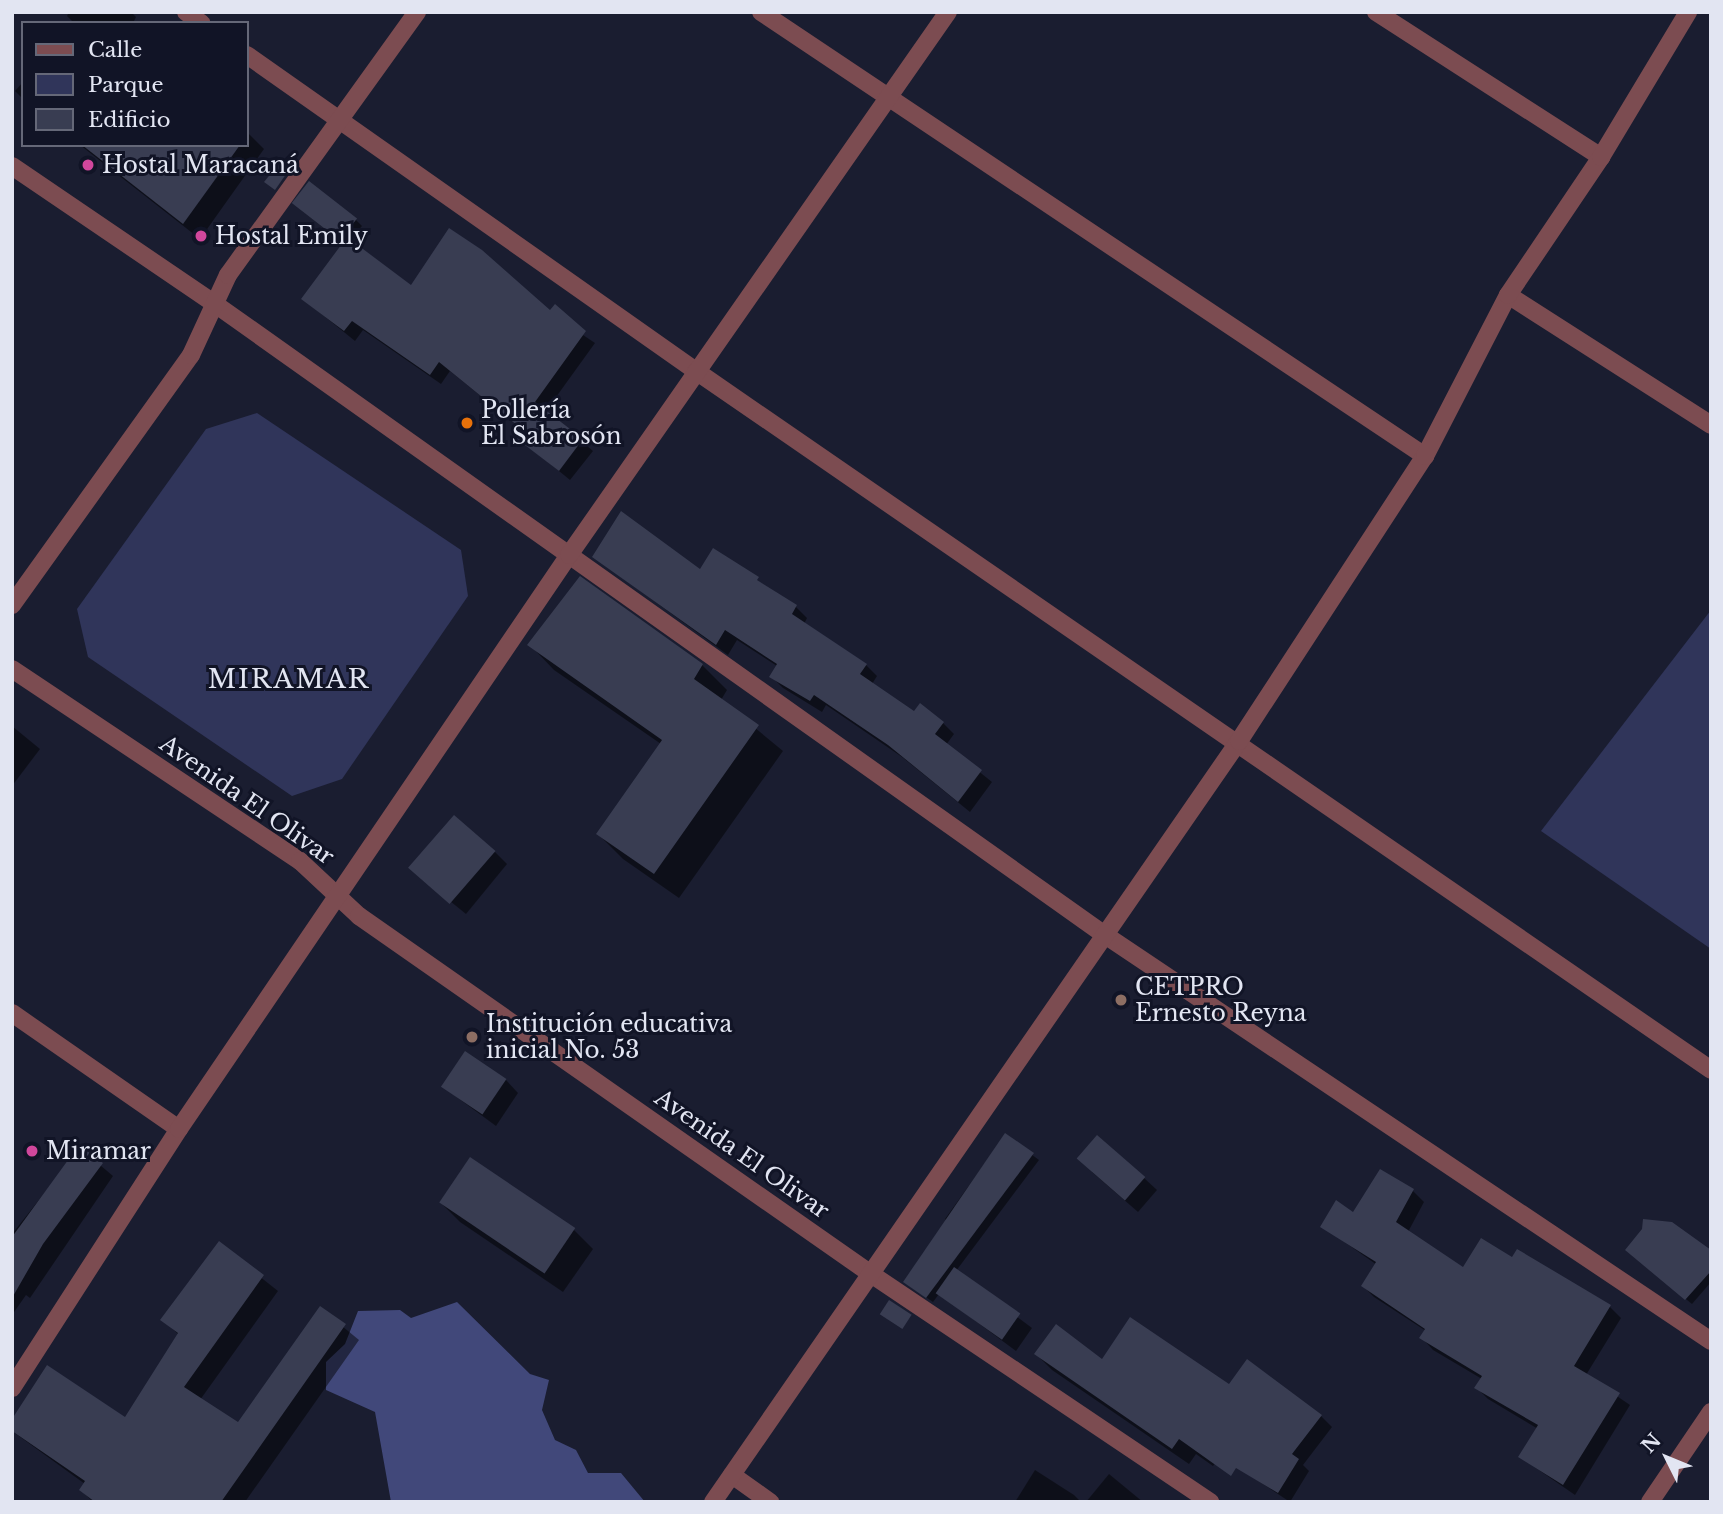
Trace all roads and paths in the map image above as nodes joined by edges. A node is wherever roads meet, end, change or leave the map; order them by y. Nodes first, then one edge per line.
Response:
1 (417, 12) edge
2 (761, 12) edge
3 (948, 12) edge
4 (1376, 12) edge
5 (1688, 12) edge
6 (248, 56) edge
7 (887, 99) junction
8 (340, 120) junction
9 (1601, 157) junction
10 (12, 166) edge
11 (1508, 295) junction
12 (215, 304) junction
13 (696, 371) junction
14 (1711, 425) edge
15 (1425, 456) junction
16 (569, 555) junction
17 (12, 605) edge
18 (12, 669) edge
19 (1239, 741) junction
20 (338, 896) junction
21 (1105, 935) junction
22 (12, 1013) edge
23 (1711, 1070) edge
24 (179, 1129) junction
25 (872, 1273) junction
26 (1711, 1341) edge
27 (12, 1388) edge
28 (1711, 1412) edge
29 (732, 1475) junction
30 (713, 1502) edge
31 (770, 1502) edge
32 (1210, 1502) edge
33 (1650, 1502) edge

1 - 8 street
2 - 7 street
3 - 7 street
4 - 9 street
5 - 9 street
6 - 8 street
7 - 13 street
7 - 15 street
8 - 12 street
8 - 13 street
9 - 11 street
10 - 12 street
11 - 14 street
11 - 15 street
12 - 16 street
12 - 17 street
13 - 16 street
13 - 19 street
15 - 19 street
16 - 20 street
16 - 21 street
18 - 20 street, Avenida El Olivar
19 - 21 street
19 - 23 street
20 - 24 street
20 - 25 street, Avenida El Olivar
21 - 25 street
21 - 26 street
22 - 24 street
24 - 27 street
25 - 29 street
25 - 32 street, Avenida El Olivar
28 - 33 street
29 - 30 street
29 - 31 street

